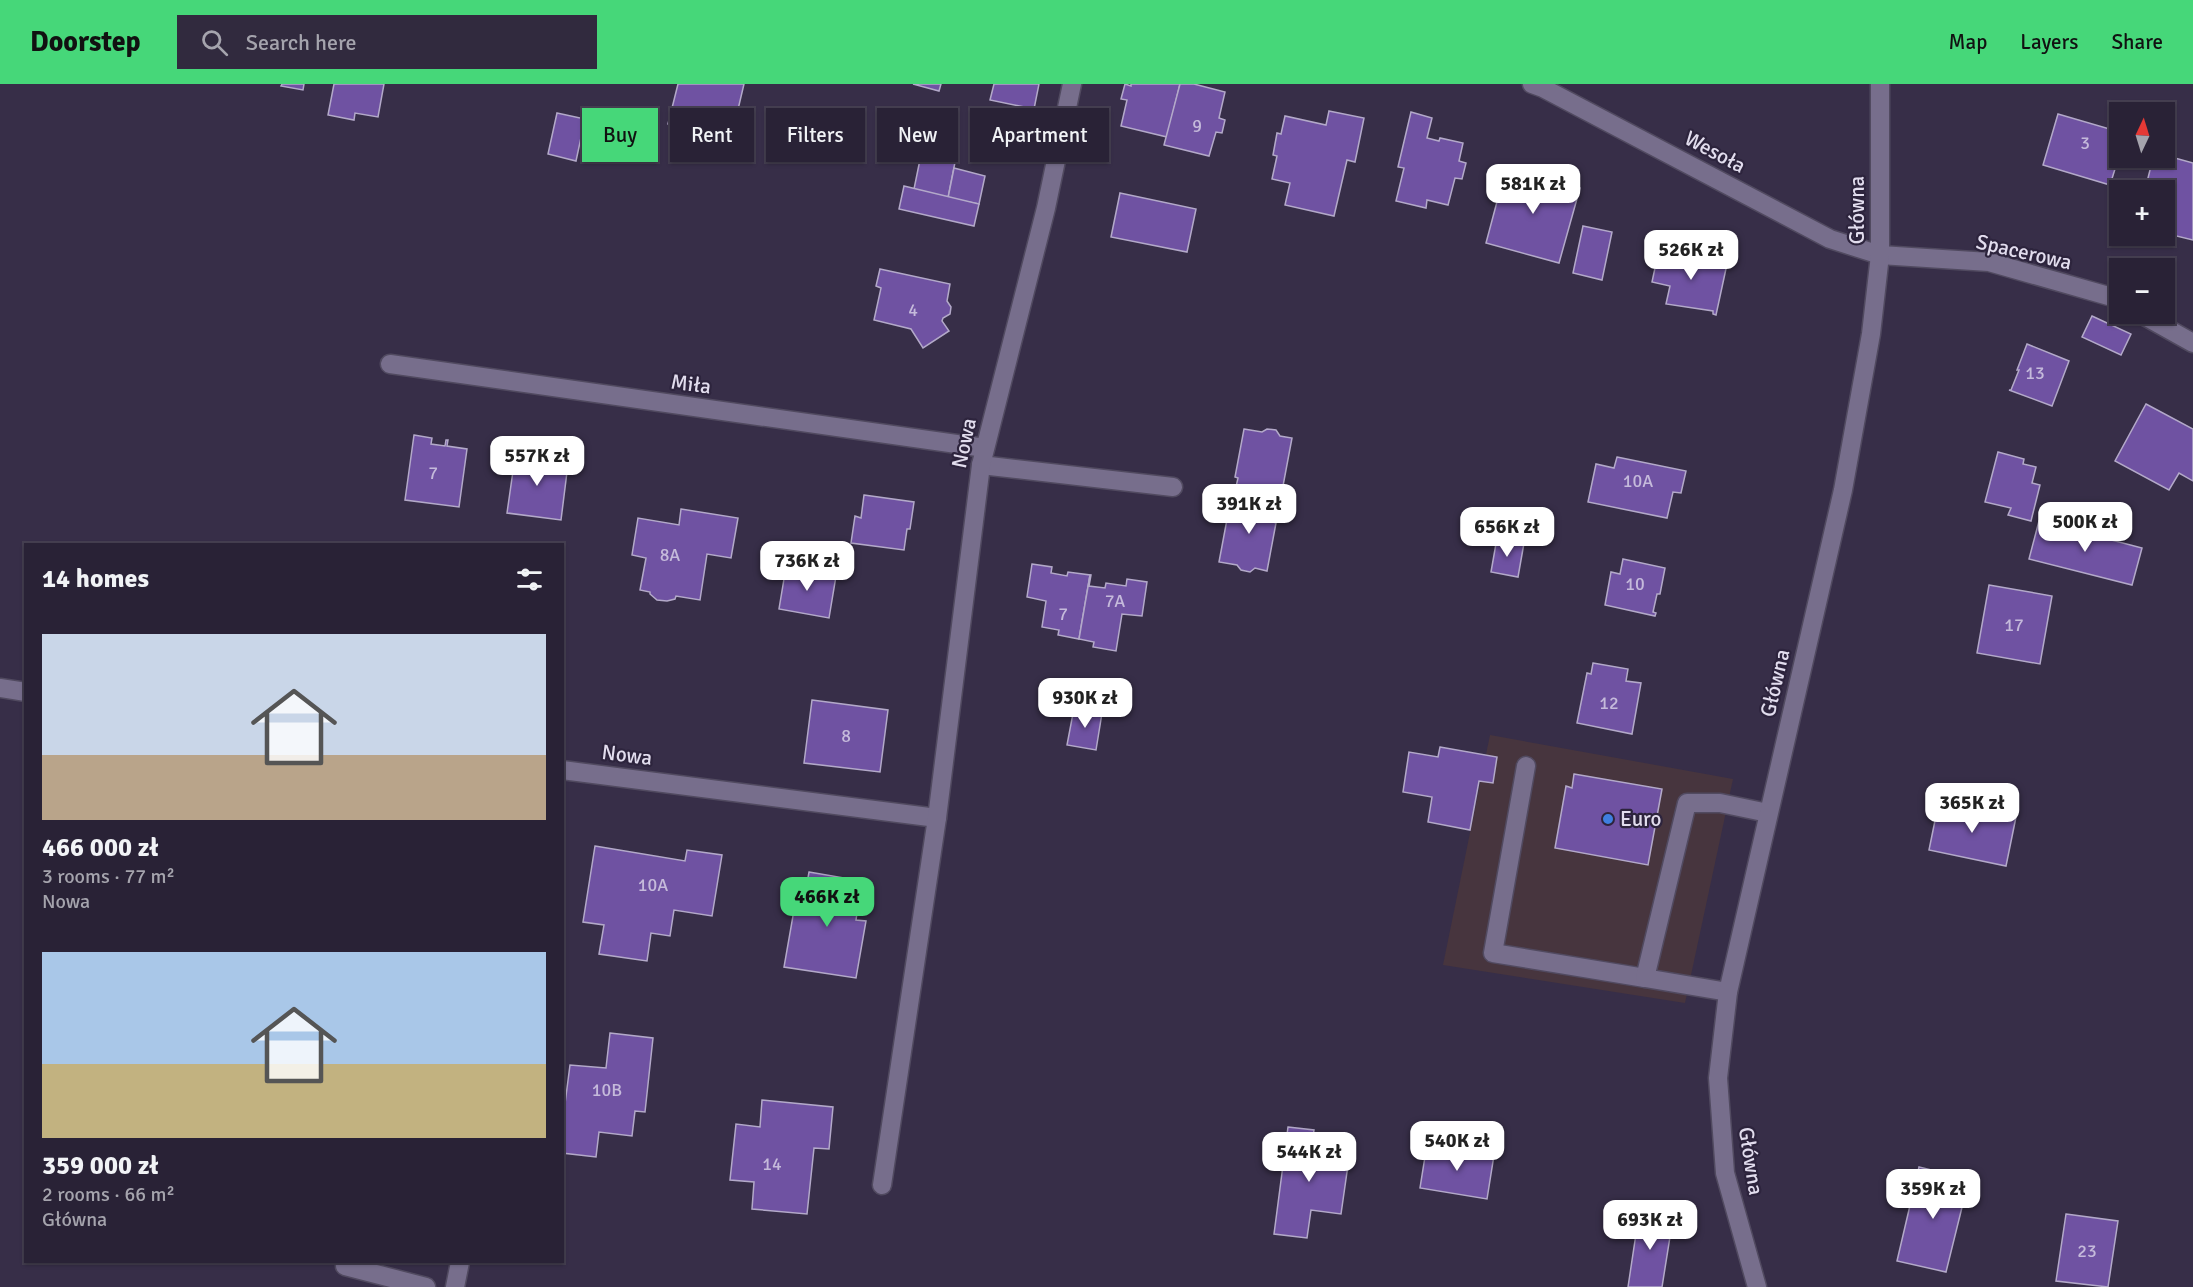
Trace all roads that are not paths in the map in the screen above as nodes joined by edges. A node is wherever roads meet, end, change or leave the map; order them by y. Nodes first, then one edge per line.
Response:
1 (1072, 84) edge
2 (1532, 84) edge
3 (1880, 84) edge
4 (1880, 255) junction
5 (2109, 296) edge
6 (2159, 324) edge
7 (2193, 343) edge
8 (390, 364) dead end
9 (983, 456) junction
10 (1173, 487) dead end
11 (0, 688) edge
12 (24, 692) edge
13 (1526, 766) dead end
14 (564, 770) edge
15 (1768, 813) junction
16 (937, 818) junction
17 (1645, 978) junction
18 (1728, 992) junction
19 (882, 1185) dead end
20 (460, 1263) edge
21 (345, 1266) dead end
22 (426, 1287) edge
23 (455, 1287) edge
24 (1757, 1287) edge

1 - 9 street, Nowa
2 - 4 street, Wesoła
3 - 4 street, Główna
4 - 5 street, Spacerowa
4 - 15 street, Główna
6 - 7 street
8 - 9 street, Miła
9 - 10 street, Miła
9 - 16 street, Nowa
11 - 12 street
13 - 17 street
14 - 16 street, Nowa
15 - 17 street
15 - 18 street, Główna
16 - 19 street, Nowa
17 - 18 street
18 - 24 street, Główna
20 - 23 street
21 - 22 street

